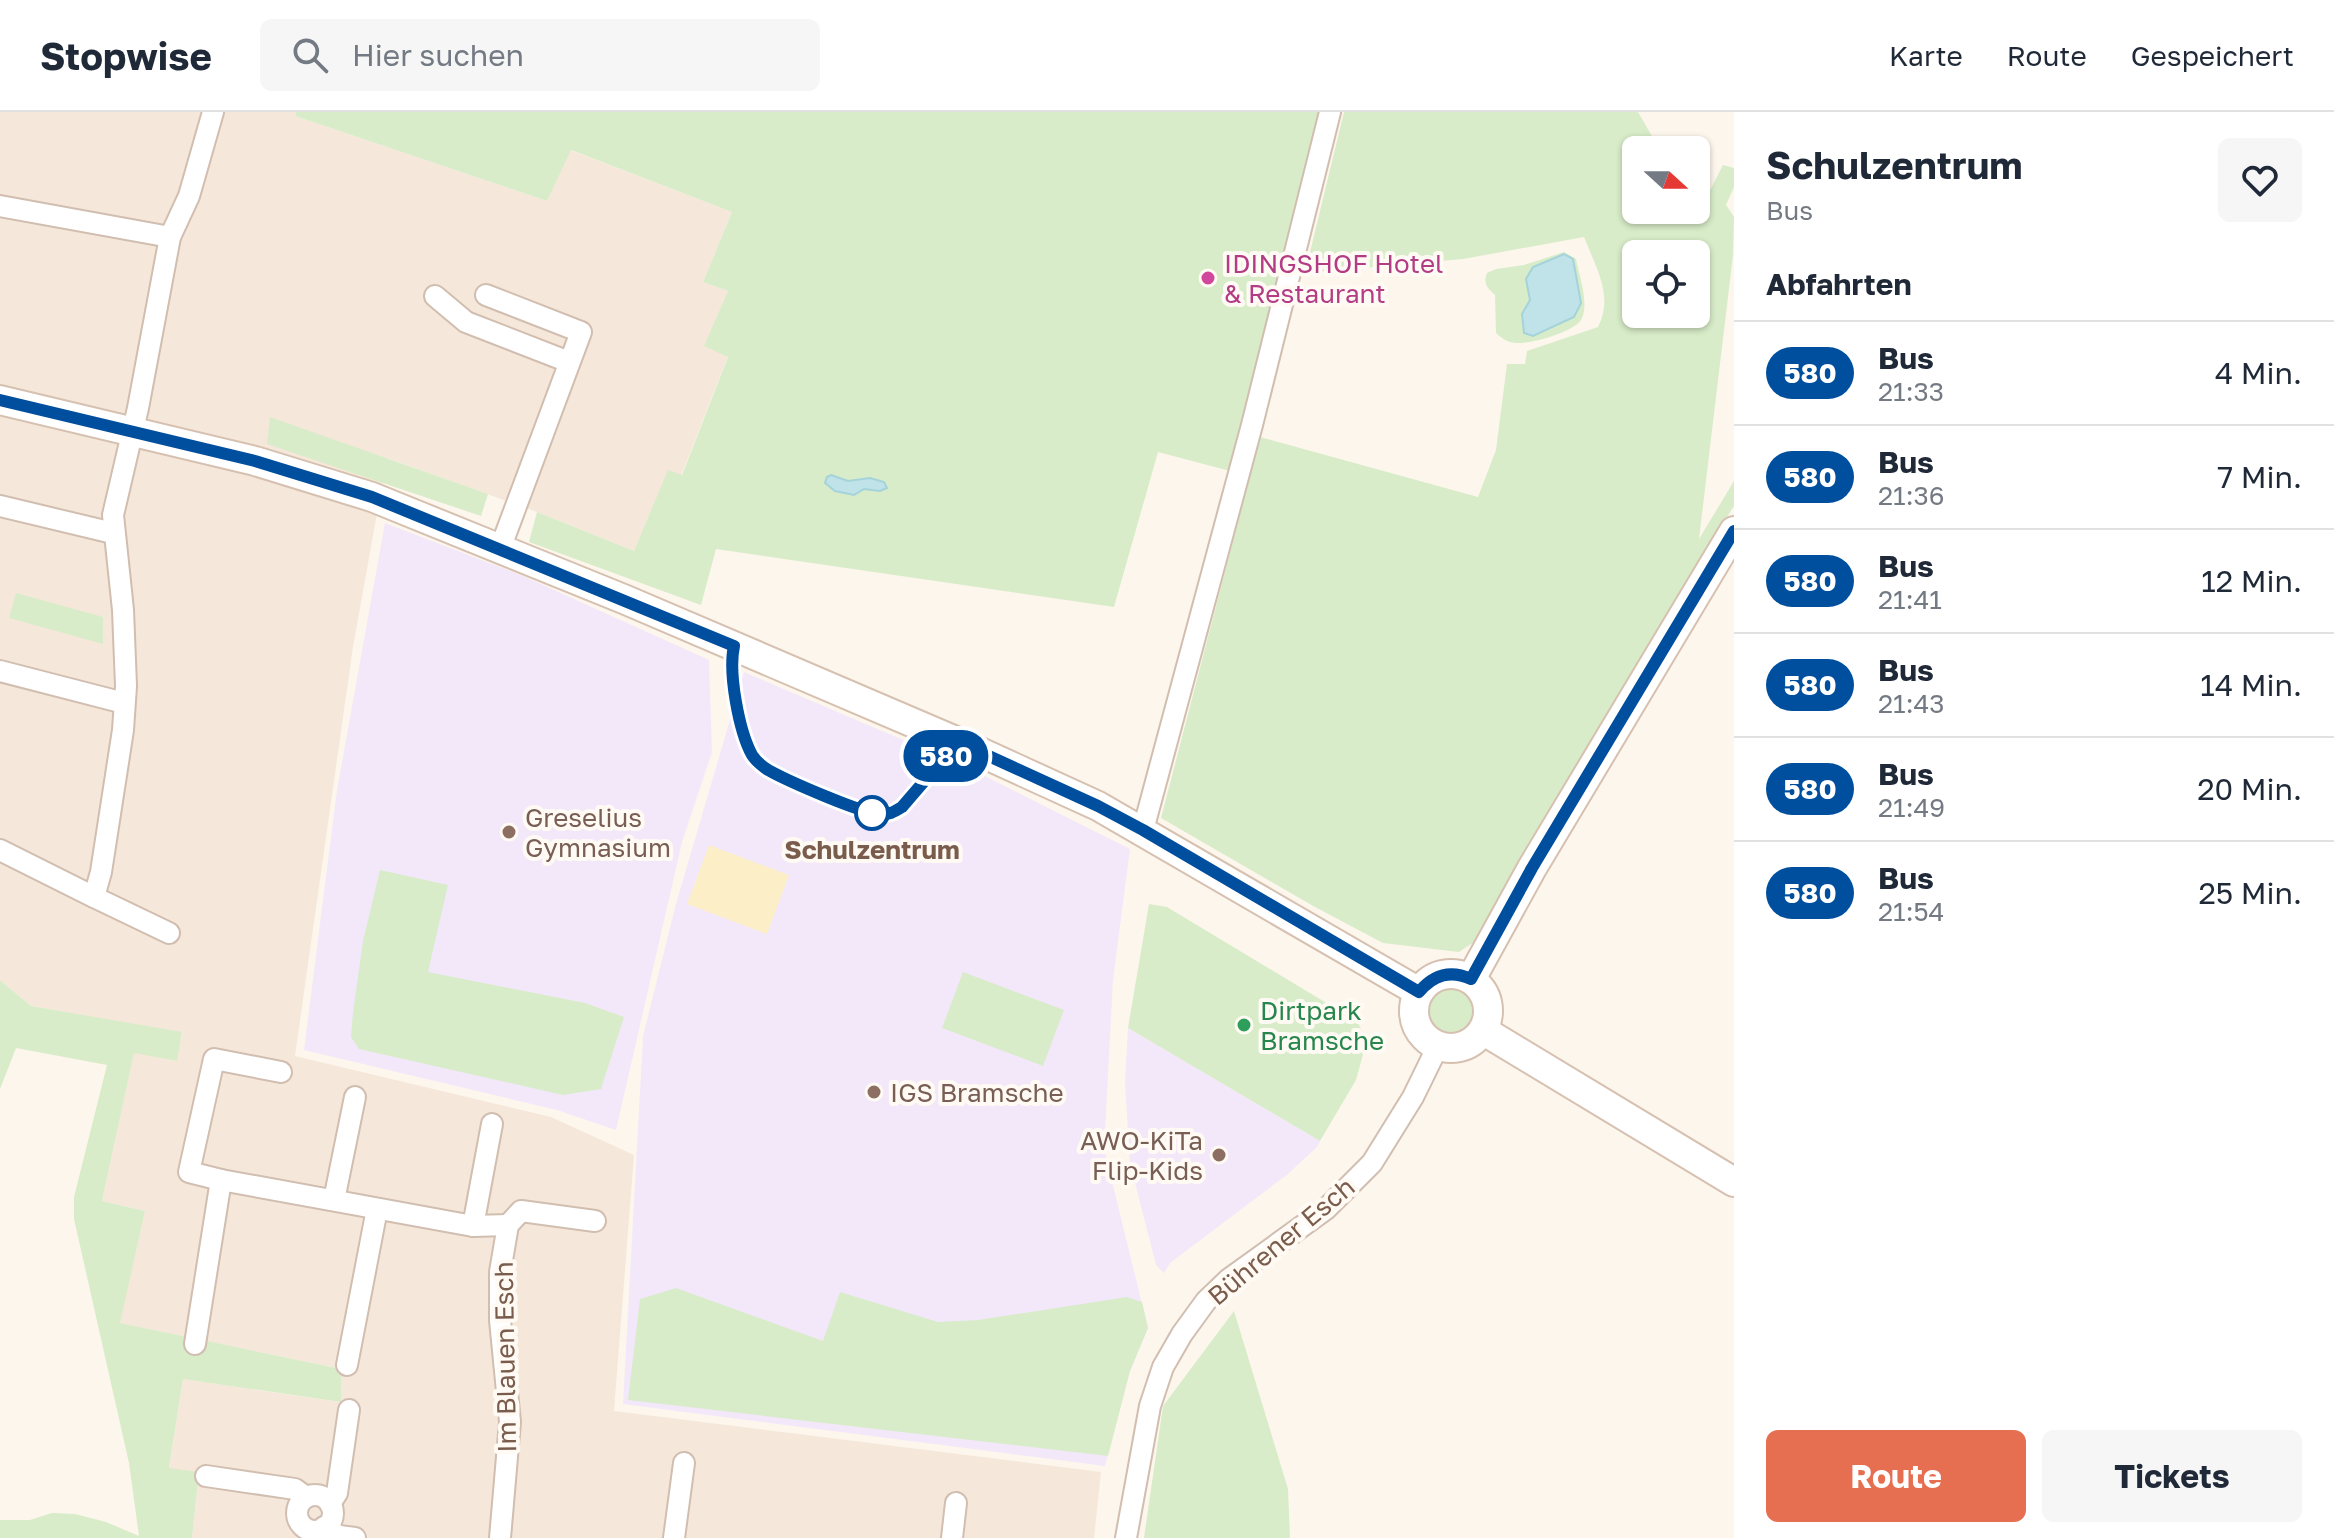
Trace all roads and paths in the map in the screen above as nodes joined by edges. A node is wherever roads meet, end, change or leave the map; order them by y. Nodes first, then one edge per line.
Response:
1 (213, 112) edge
2 (1330, 112) edge
3 (0, 206) edge
4 (170, 237) junction
5 (486, 295) dead end
6 (435, 296) dead end
7 (569, 362) junction
8 (0, 400) edge
9 (133, 432) junction
10 (0, 506) edge
11 (1734, 531) edge
12 (113, 533) junction
13 (500, 549) junction
14 (0, 671) edge
15 (124, 703) junction
16 (1143, 830) junction
17 (0, 850) edge
18 (94, 897) junction
19 (169, 933) dead end
20 (1471, 979) junction
21 (1419, 992) junction
22 (1484, 1031) junction
23 (1438, 1046) junction
24 (281, 1072) dead end
25 (355, 1097) dead end
26 (492, 1124) dead end
27 (221, 1180) junction
28 (1734, 1182) edge
29 (334, 1200) junction
30 (377, 1209) junction
31 (595, 1221) dead end
32 (508, 1225) junction
33 (473, 1226) junction
34 (195, 1344) dead end
35 (347, 1365) dead end
36 (349, 1410) dead end
37 (684, 1463) dead end
38 (206, 1476) dead end
39 (306, 1497) junction
40 (956, 1503) dead end
41 (330, 1504) junction
42 (324, 1527) junction
43 (296, 1530) edge
44 (355, 1538) edge
45 (500, 1538) edge
46 (674, 1538) edge
47 (952, 1538) edge
48 (1126, 1538) edge

1 - 4 street
2 - 16 street
3 - 4 street
4 - 9 street
5 - 7 street
6 - 7 street
7 - 13 street
8 - 9 street
9 - 12 street
9 - 13 street
10 - 12 street
11 - 20 street
12 - 15 street
13 - 16 street
14 - 15 street
15 - 18 street
16 - 21 street
17 - 18 street
18 - 19 street
20 - 21 street
20 - 22 street
21 - 23 street
22 - 23 street
22 - 28 street
23 - 48 street, Bührener Esch
24 - 27 street, Im Blauen Esch
25 - 29 street
26 - 33 street, Im Blauen Esch
27 - 29 street, Im Blauen Esch
27 - 34 street
29 - 30 street, Im Blauen Esch
30 - 33 street, Im Blauen Esch
30 - 35 street
31 - 32 street, Im Blauen Esch
32 - 33 street, Im Blauen Esch
32 - 45 street, Im Blauen Esch
36 - 41 street
37 - 46 street
38 - 39 street
39 - 41 street
39 - 43 street
40 - 47 street
41 - 42 street
42 - 43 street
42 - 44 street

